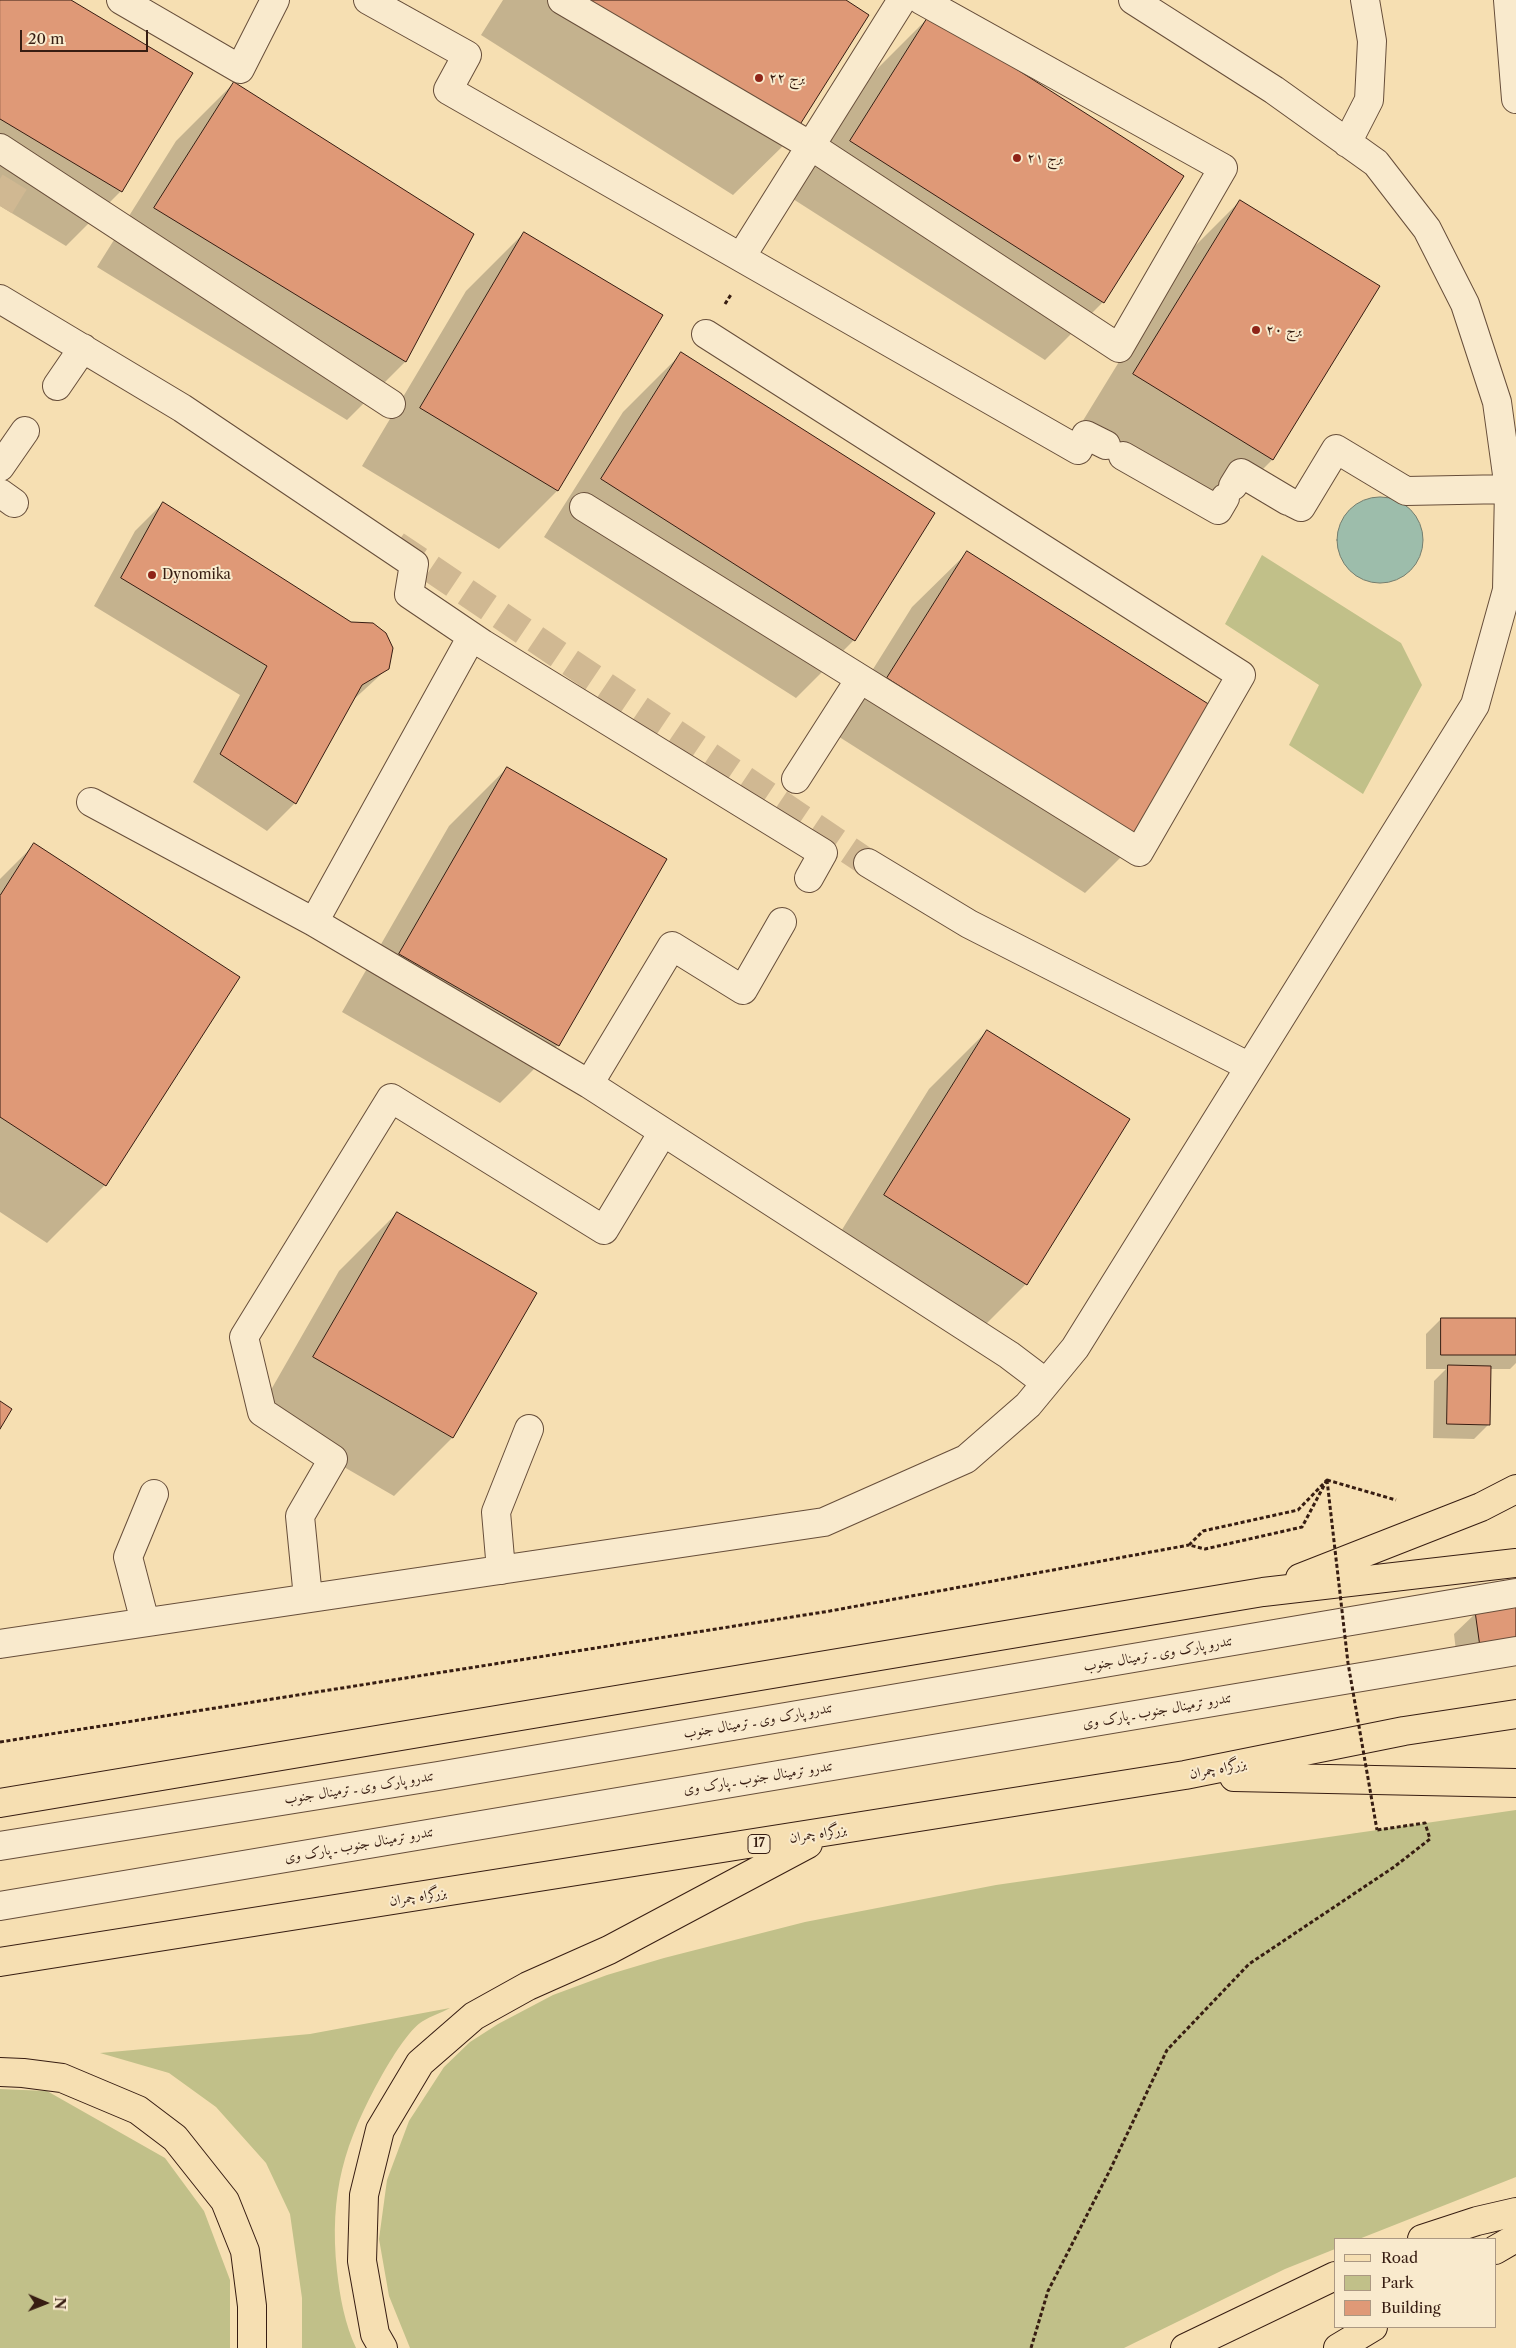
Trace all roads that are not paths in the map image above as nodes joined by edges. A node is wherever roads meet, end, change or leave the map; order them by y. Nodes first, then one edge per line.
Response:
1 (121, 0) edge
2 (275, 0) edge
3 (368, 0) edge
4 (562, 0) edge
5 (902, 0) edge
6 (922, 0) edge
7 (1133, 0) edge
8 (1364, 0) edge
9 (1508, 0) edge
10 (1516, 99) edge
11 (1347, 143) junction
12 (811, 146) junction
13 (0, 148) edge
14 (741, 257) junction
15 (0, 299) edge
16 (706, 334) dead end
17 (83, 348) junction
18 (57, 386) dead end
19 (391, 404) dead end
20 (25, 431) dead end
21 (0, 467) edge
22 (1509, 489) junction
23 (584, 507) dead end
24 (466, 647) dead end
25 (860, 679) junction
26 (796, 779) dead end
27 (91, 802) dead end
28 (868, 863) tunnel mouth
29 (809, 878) dead end
30 (314, 922) junction
31 (782, 922) dead end
32 (1250, 1067) junction
33 (589, 1084) junction
34 (663, 1132) junction
35 (1046, 1383) junction
36 (529, 1429) dead end
37 (1516, 1489) edge
38 (154, 1494) dead end
39 (1516, 1563) edge
40 (500, 1570) junction
41 (1263, 1592) junction
42 (1516, 1593) edge
43 (308, 1598) junction
44 (146, 1622) junction
45 (0, 1644) edge
46 (1516, 1651) edge
47 (1516, 1714) edge
48 (1185, 1775) junction
49 (1516, 1783) edge
50 (0, 1803) edge
51 (827, 1833) junction
52 (0, 1846) edge
53 (0, 1906) edge
54 (0, 1962) edge
55 (0, 2072) edge
56 (1516, 2212) edge
57 (1425, 2238) edge
58 (1516, 2238) edge
59 (1496, 2249) edge
60 (1334, 2276) edge
61 (1371, 2328) edge
62 (252, 2348) edge
63 (383, 2348) edge
64 (1185, 2348) edge
65 (1338, 2348) edge

1 - 2 street
3 - 14 street
4 - 12 street
5 - 12 street
6 - 12 street
7 - 11 street
8 - 11 street
9 - 10 street
11 - 22 street
12 - 14 street
13 - 19 street
14 - 22 street
15 - 17 street
16 - 25 street
17 - 18 street
17 - 29 street
20 - 21 street
22 - 32 street
23 - 25 street
24 - 30 street
25 - 26 street
27 - 30 street
28 - 32 street
30 - 33 street
31 - 33 street
32 - 35 street
33 - 34 street
34 - 35 street
34 - 43 street
35 - 40 street
36 - 40 street
37 - 41 main road
38 - 44 street
39 - 41 main road
40 - 43 street
41 - 50 main road
42 - 52 street, تندرو پارک وی ـ ترمینال جنوب
43 - 44 street
44 - 45 street
46 - 53 street, تندرو ترمینال جنوب ـ پارک وی
47 - 48 main road, بزرگراه چمران / 17
48 - 49 main road
48 - 51 main road, بزرگراه چمران / 17
51 - 54 main road, بزرگراه چمران / 17
51 - 63 main road
55 - 62 main road
56 - 57 main road
58 - 59 main road
60 - 64 main road
61 - 65 main road

